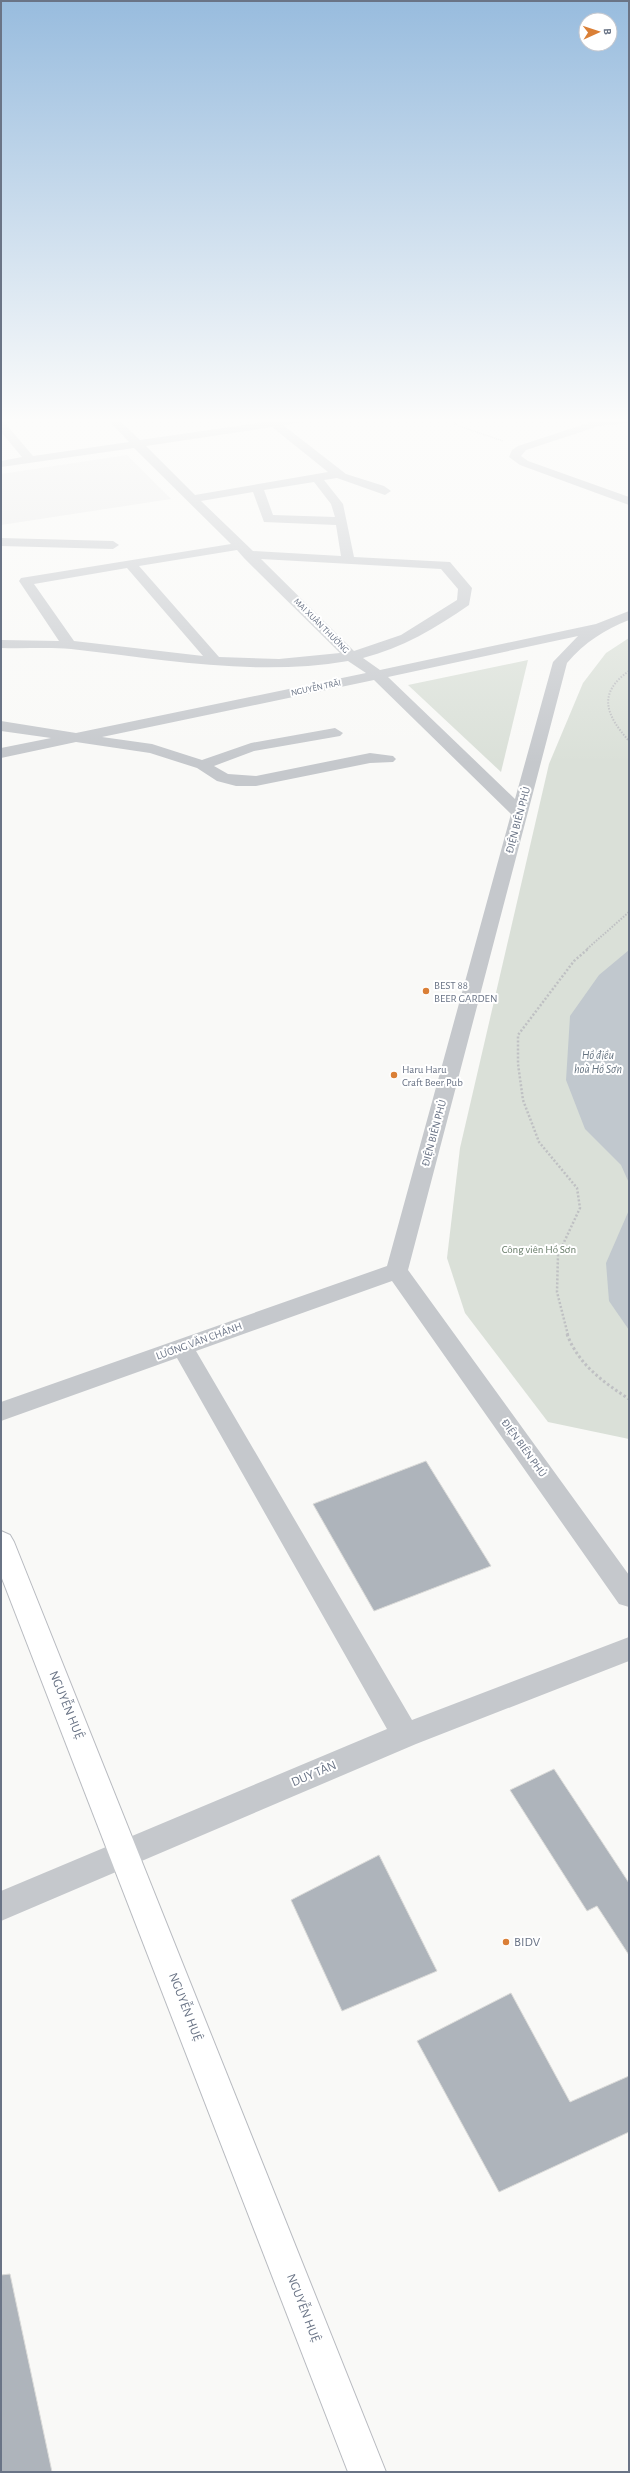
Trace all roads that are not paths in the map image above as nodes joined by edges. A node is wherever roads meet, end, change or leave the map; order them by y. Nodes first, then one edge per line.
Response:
1 (227, 533) edge
2 (344, 533) edge
3 (1, 542) edge
4 (113, 545) dead end
5 (245, 551) junction
6 (348, 560) junction
7 (130, 564) junction
8 (627, 617) edge
9 (600, 627) junction
10 (1, 644) edge
11 (69, 645) junction
12 (351, 656) junction
13 (214, 660) junction
14 (377, 675) junction
15 (1, 726) edge
16 (335, 733) dead end
17 (75, 738) junction
18 (1, 753) edge
19 (388, 758) dead end
20 (203, 765) junction
21 (520, 813) junction
22 (397, 1271) junction
23 (182, 1347) junction
24 (1, 1412) edge
25 (1, 1542) edge
26 (629, 1596) edge
27 (629, 1649) edge
28 (406, 1735) junction
29 (125, 1853) junction
30 (1, 1906) edge
31 (367, 2472) edge

1 - 5 street, MAI XUÂN THƯỞNG
2 - 6 street
3 - 4 street
5 - 6 street
5 - 7 street
5 - 12 street, MAI XUÂN THƯỞNG
6 - 12 street
7 - 11 street
7 - 13 street
8 - 9 street, NGUYỄN TRÃI
9 - 14 street, NGUYỄN TRÃI
9 - 21 street, ĐIỆN BIÊN PHỦ
10 - 11 street
11 - 13 street
12 - 13 street
12 - 14 street, MAI XUÂN THƯỞNG
14 - 17 street, NGUYỄN TRÃI
14 - 21 street, MAI XUÂN THƯỞNG
15 - 17 street
16 - 20 street
17 - 18 street, NGUYỄN TRÃI
17 - 20 street
19 - 20 street
21 - 22 street, ĐIỆN BIÊN PHỦ
22 - 23 street, LƯƠNG VĂN CHÁNH
22 - 26 street, ĐIỆN BIÊN PHỦ
23 - 24 street, LƯƠNG VĂN CHÁNH
23 - 28 street
25 - 29 main road, NGUYỄN HUỆ
27 - 28 street, DUY TÂN
28 - 29 street, DUY TÂN
29 - 30 street, DUY TÂN
29 - 31 main road, NGUYỄN HUỆ

